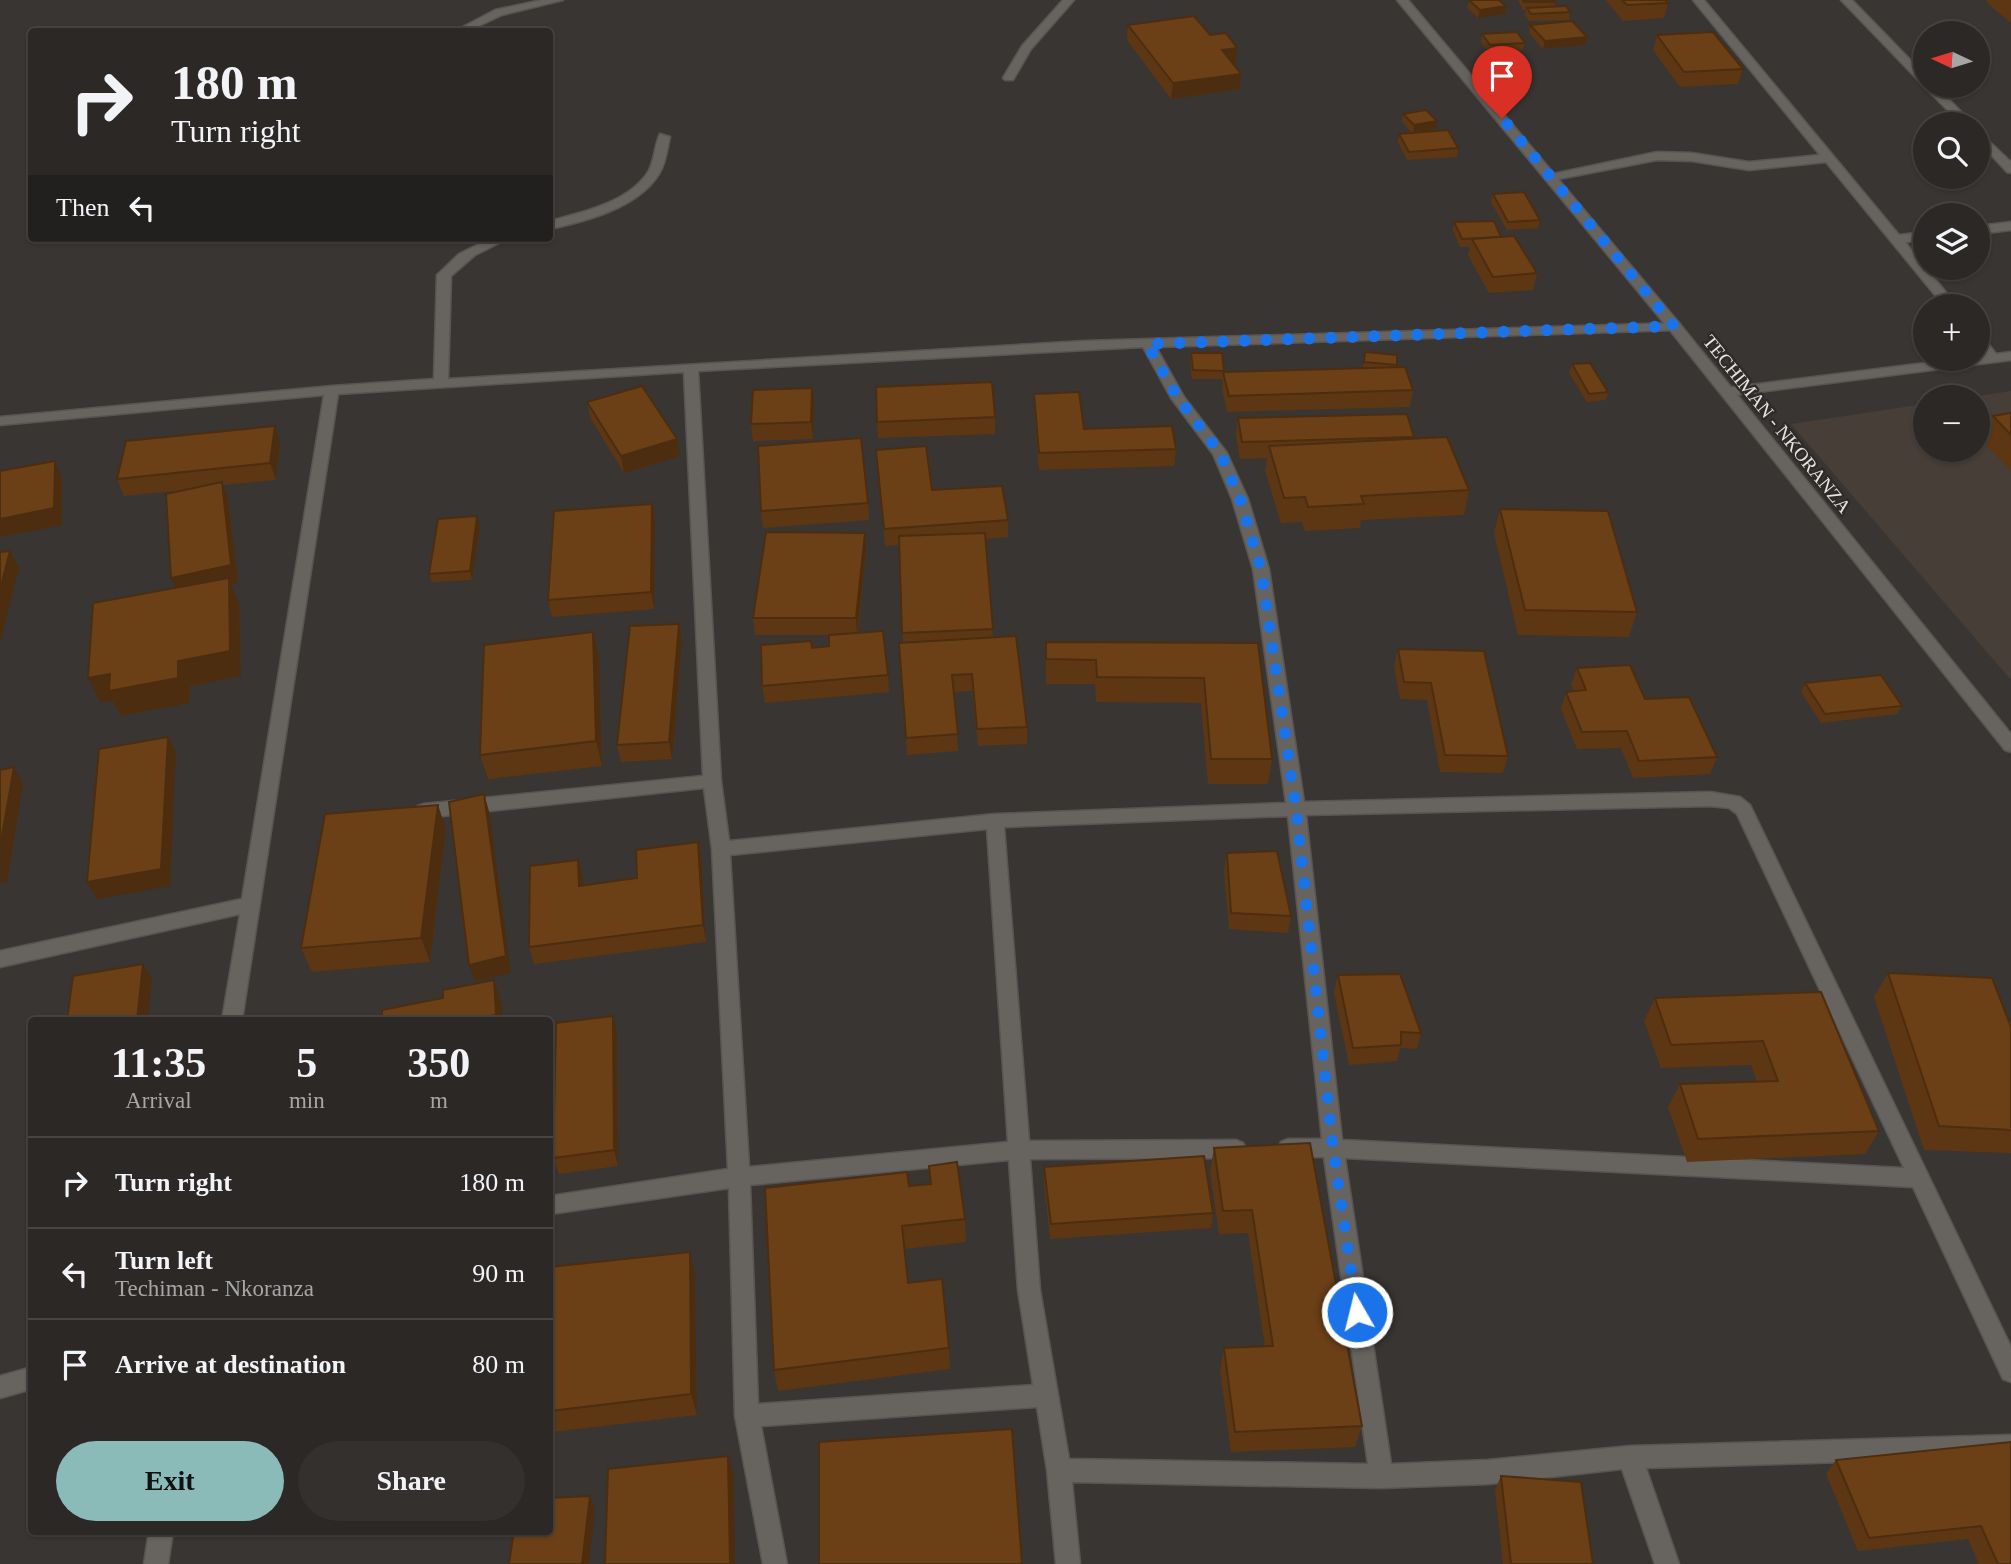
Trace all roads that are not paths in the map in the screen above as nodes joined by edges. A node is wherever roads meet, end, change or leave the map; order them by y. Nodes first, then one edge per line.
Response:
1 (558, 0) edge
2 (1069, 0) edge
3 (1402, 0) edge
4 (1698, 0) edge
5 (1846, 0) edge
6 (466, 28) dead end
7 (1913, 69) edge
8 (1009, 78) dead end
9 (1942, 98) edge
10 (1955, 112) edge
11 (664, 137) dead end
12 (1990, 147) edge
13 (1831, 158) junction
14 (2011, 169) edge
15 (1552, 178) junction
16 (553, 224) edge
17 (2011, 226) edge
18 (1990, 229) edge
19 (1913, 237) edge
20 (1897, 239) junction
21 (491, 242) edge
22 (1941, 294) edge
23 (1674, 326) junction
24 (1147, 344) junction
25 (1990, 355) edge
26 (2011, 356) edge
27 (1992, 358) junction
28 (691, 369) junction
29 (440, 385) junction
30 (332, 390) junction
31 (1727, 392) junction
32 (0, 421) edge
33 (2011, 746) edge
34 (712, 781) junction
35 (1296, 809) junction
36 (424, 811) edge
37 (995, 821) junction
38 (720, 849) junction
39 (251, 904) junction
40 (0, 959) edge
41 (232, 1017) edge
42 (1333, 1148) junction
43 (1019, 1150) junction
44 (739, 1177) junction
45 (1920, 1178) junction
46 (553, 1205) edge
47 (2011, 1371) edge
48 (28, 1379) edge
49 (0, 1387) edge
50 (1046, 1395) junction
51 (747, 1416) junction
52 (2011, 1446) edge
53 (1630, 1457) junction
54 (1059, 1470) junction
55 (1381, 1476) junction
56 (160, 1535) edge
57 (156, 1564) edge
58 (775, 1564) edge
59 (1068, 1564) edge
60 (1667, 1564) edge

1 - 6 street
2 - 8 street
3 - 15 street, TECHIMAN - NKORANZA
4 - 13 street
5 - 7 street
9 - 10 street
11 - 16 street
12 - 14 street
13 - 15 street
13 - 20 street
15 - 23 street, TECHIMAN - NKORANZA
17 - 18 street
19 - 20 street
20 - 22 street
21 - 29 street
23 - 24 street
23 - 31 street, TECHIMAN - NKORANZA
24 - 28 street
24 - 35 street
25 - 27 street
26 - 27 street
27 - 31 street
28 - 29 street
28 - 34 street
29 - 30 street
30 - 32 street
30 - 39 street
31 - 33 street, TECHIMAN - NKORANZA
34 - 36 street
34 - 38 street
35 - 37 street
35 - 42 street
35 - 45 street
37 - 38 street
37 - 43 street
38 - 44 street
39 - 40 street
39 - 41 street
42 - 43 street
42 - 45 street
42 - 55 street
43 - 44 street
43 - 50 street
44 - 46 street
44 - 51 street
45 - 47 street
48 - 49 street
50 - 51 street
50 - 54 street
51 - 58 street
52 - 53 street
53 - 55 street
53 - 60 street
54 - 55 street
54 - 59 street
56 - 57 street

